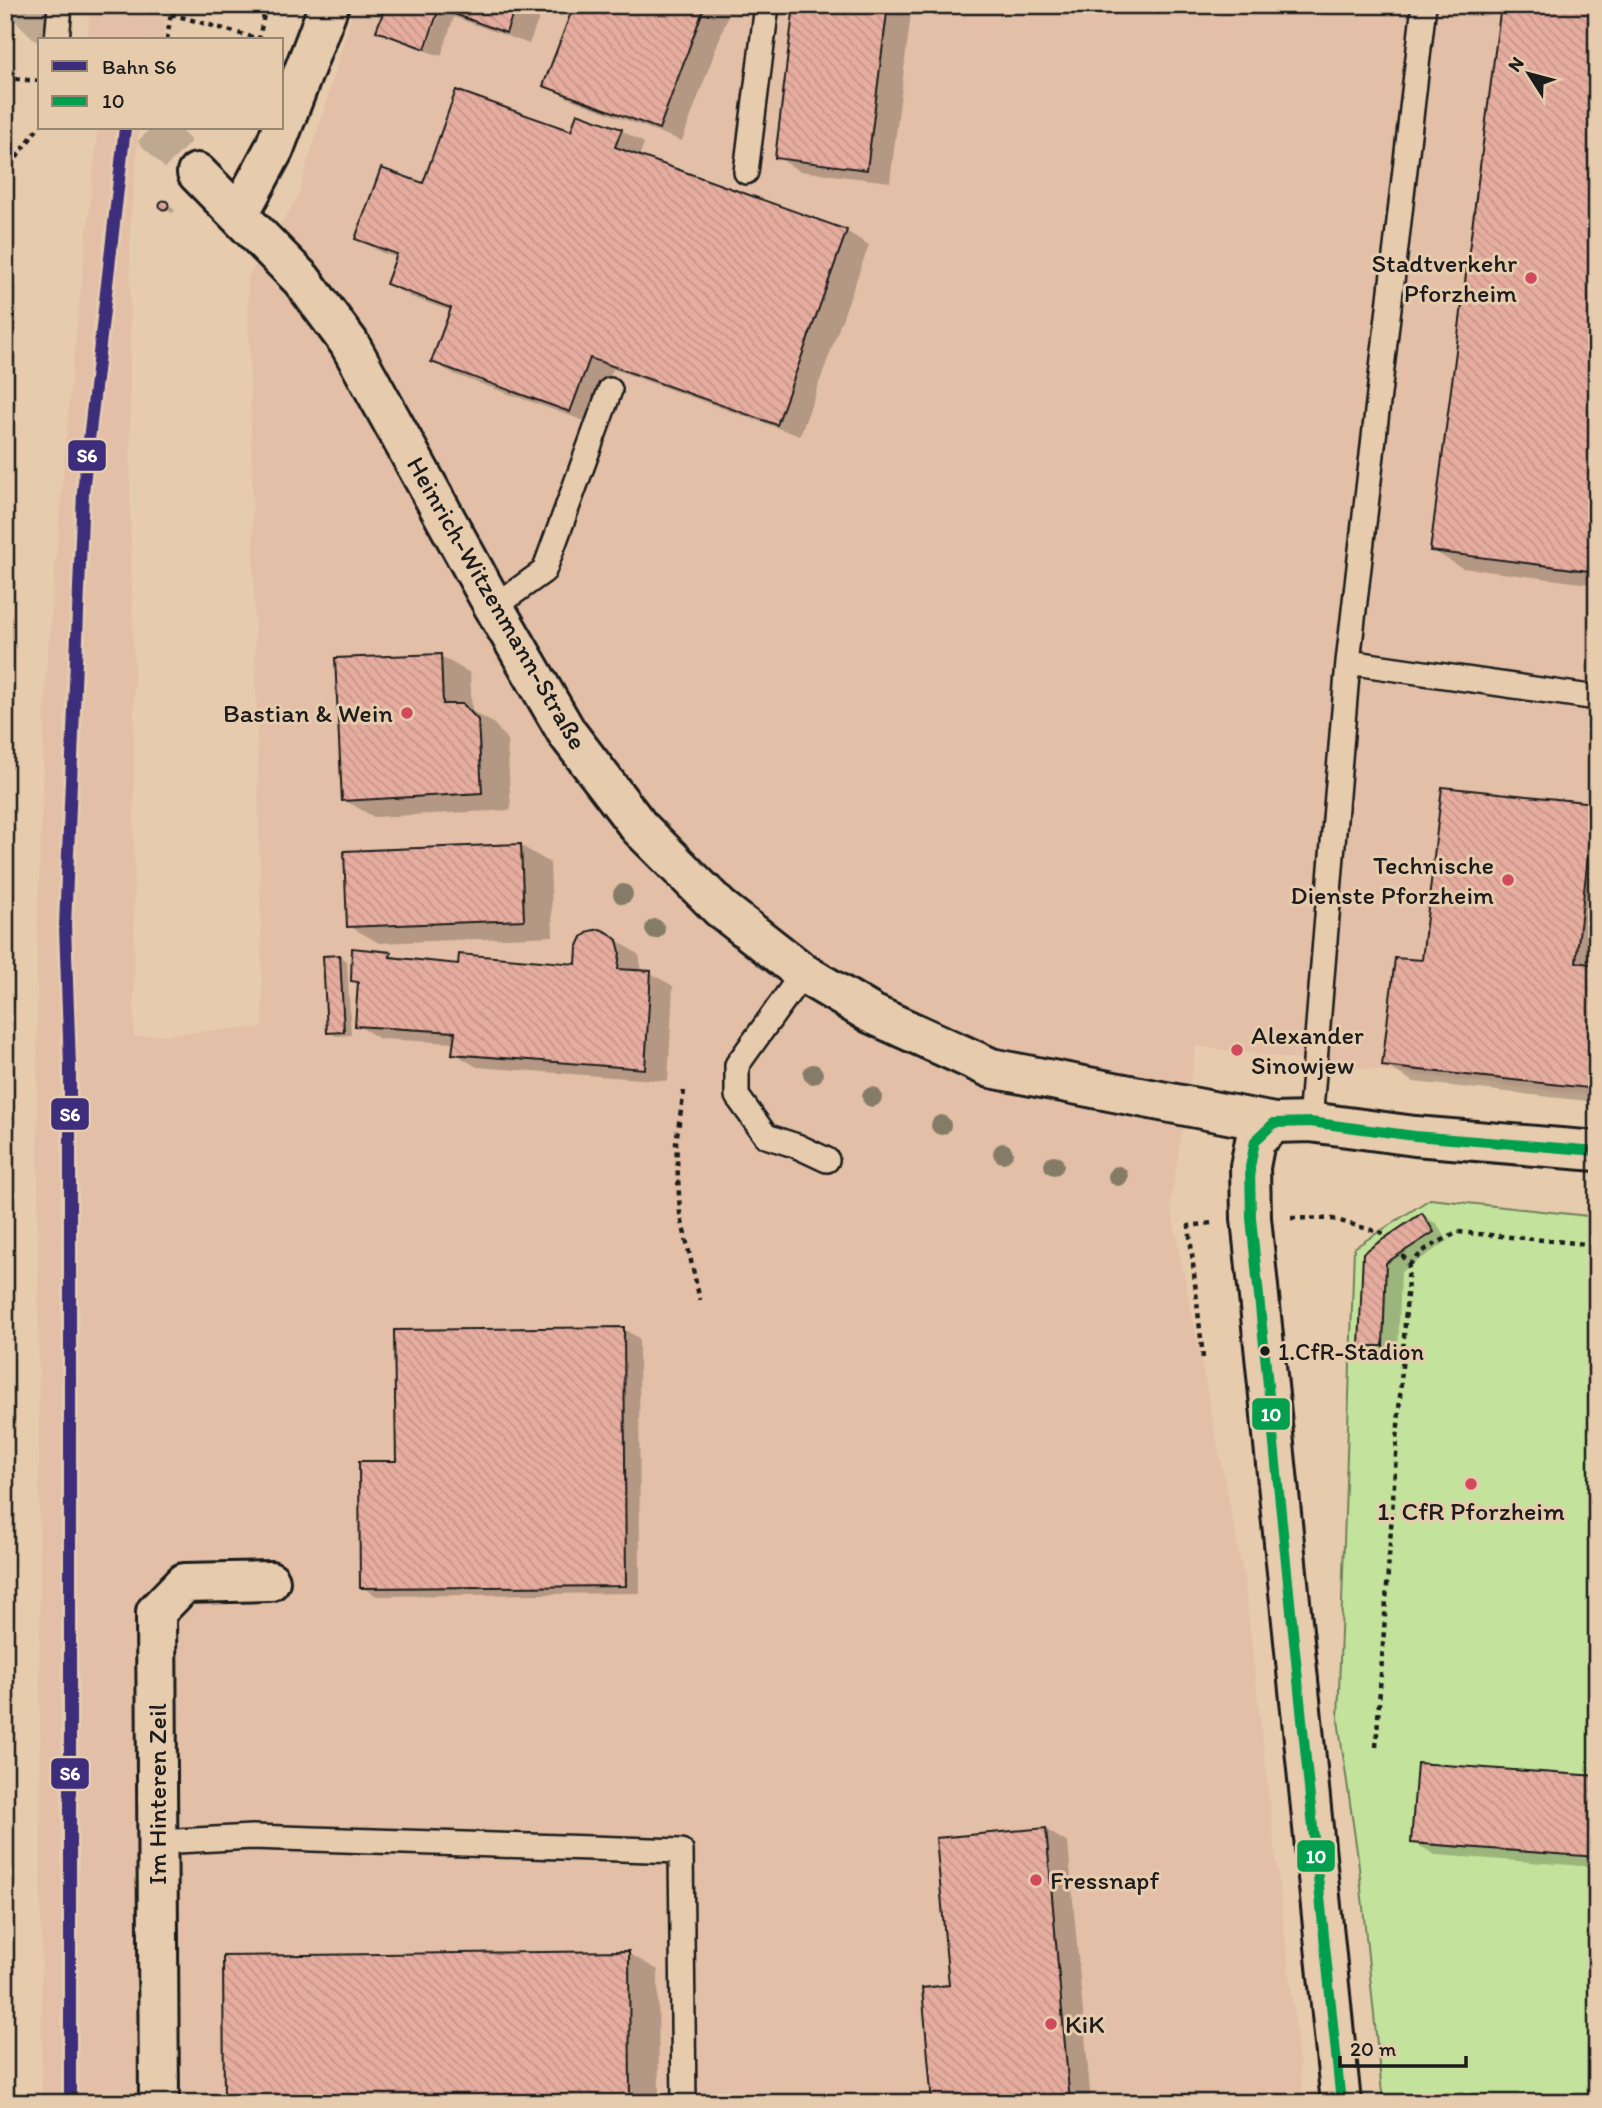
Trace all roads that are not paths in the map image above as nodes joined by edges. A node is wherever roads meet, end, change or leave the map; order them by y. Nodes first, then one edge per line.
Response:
1 (60, 5) edge
2 (329, 5) edge
3 (767, 5) edge
4 (1424, 5) edge
5 (57, 38) edge
6 (284, 123) edge
7 (281, 130) edge
8 (746, 172) dead end
9 (197, 173) tunnel mouth
10 (239, 214) junction
11 (610, 390) dead end
12 (494, 607) junction
13 (1348, 662) junction
14 (1597, 698) edge
15 (803, 973) junction
16 (1292, 1122) junction
17 (1597, 1151) edge
18 (827, 1160) dead end
19 (270, 1581) dead end
20 (158, 1842) junction
21 (159, 2103) edge
22 (684, 2103) edge
23 (1340, 2103) edge

1 - 5 lane
2 - 6 street
3 - 8 lane
4 - 13 lane
7 - 10 street
9 - 10 street, Heinrich-Witzenmann-Straße
10 - 12 street, Heinrich-Witzenmann-Straße
11 - 12 lane
12 - 15 street, Heinrich-Witzenmann-Straße
13 - 14 lane
13 - 16 lane
15 - 16 street, Heinrich-Witzenmann-Straße
15 - 18 lane
16 - 17 street, Heinrich-Witzenmann-Straße
16 - 23 street
19 - 20 street, Im Hinteren Zeil
20 - 21 street, Im Hinteren Zeil
20 - 22 lane

